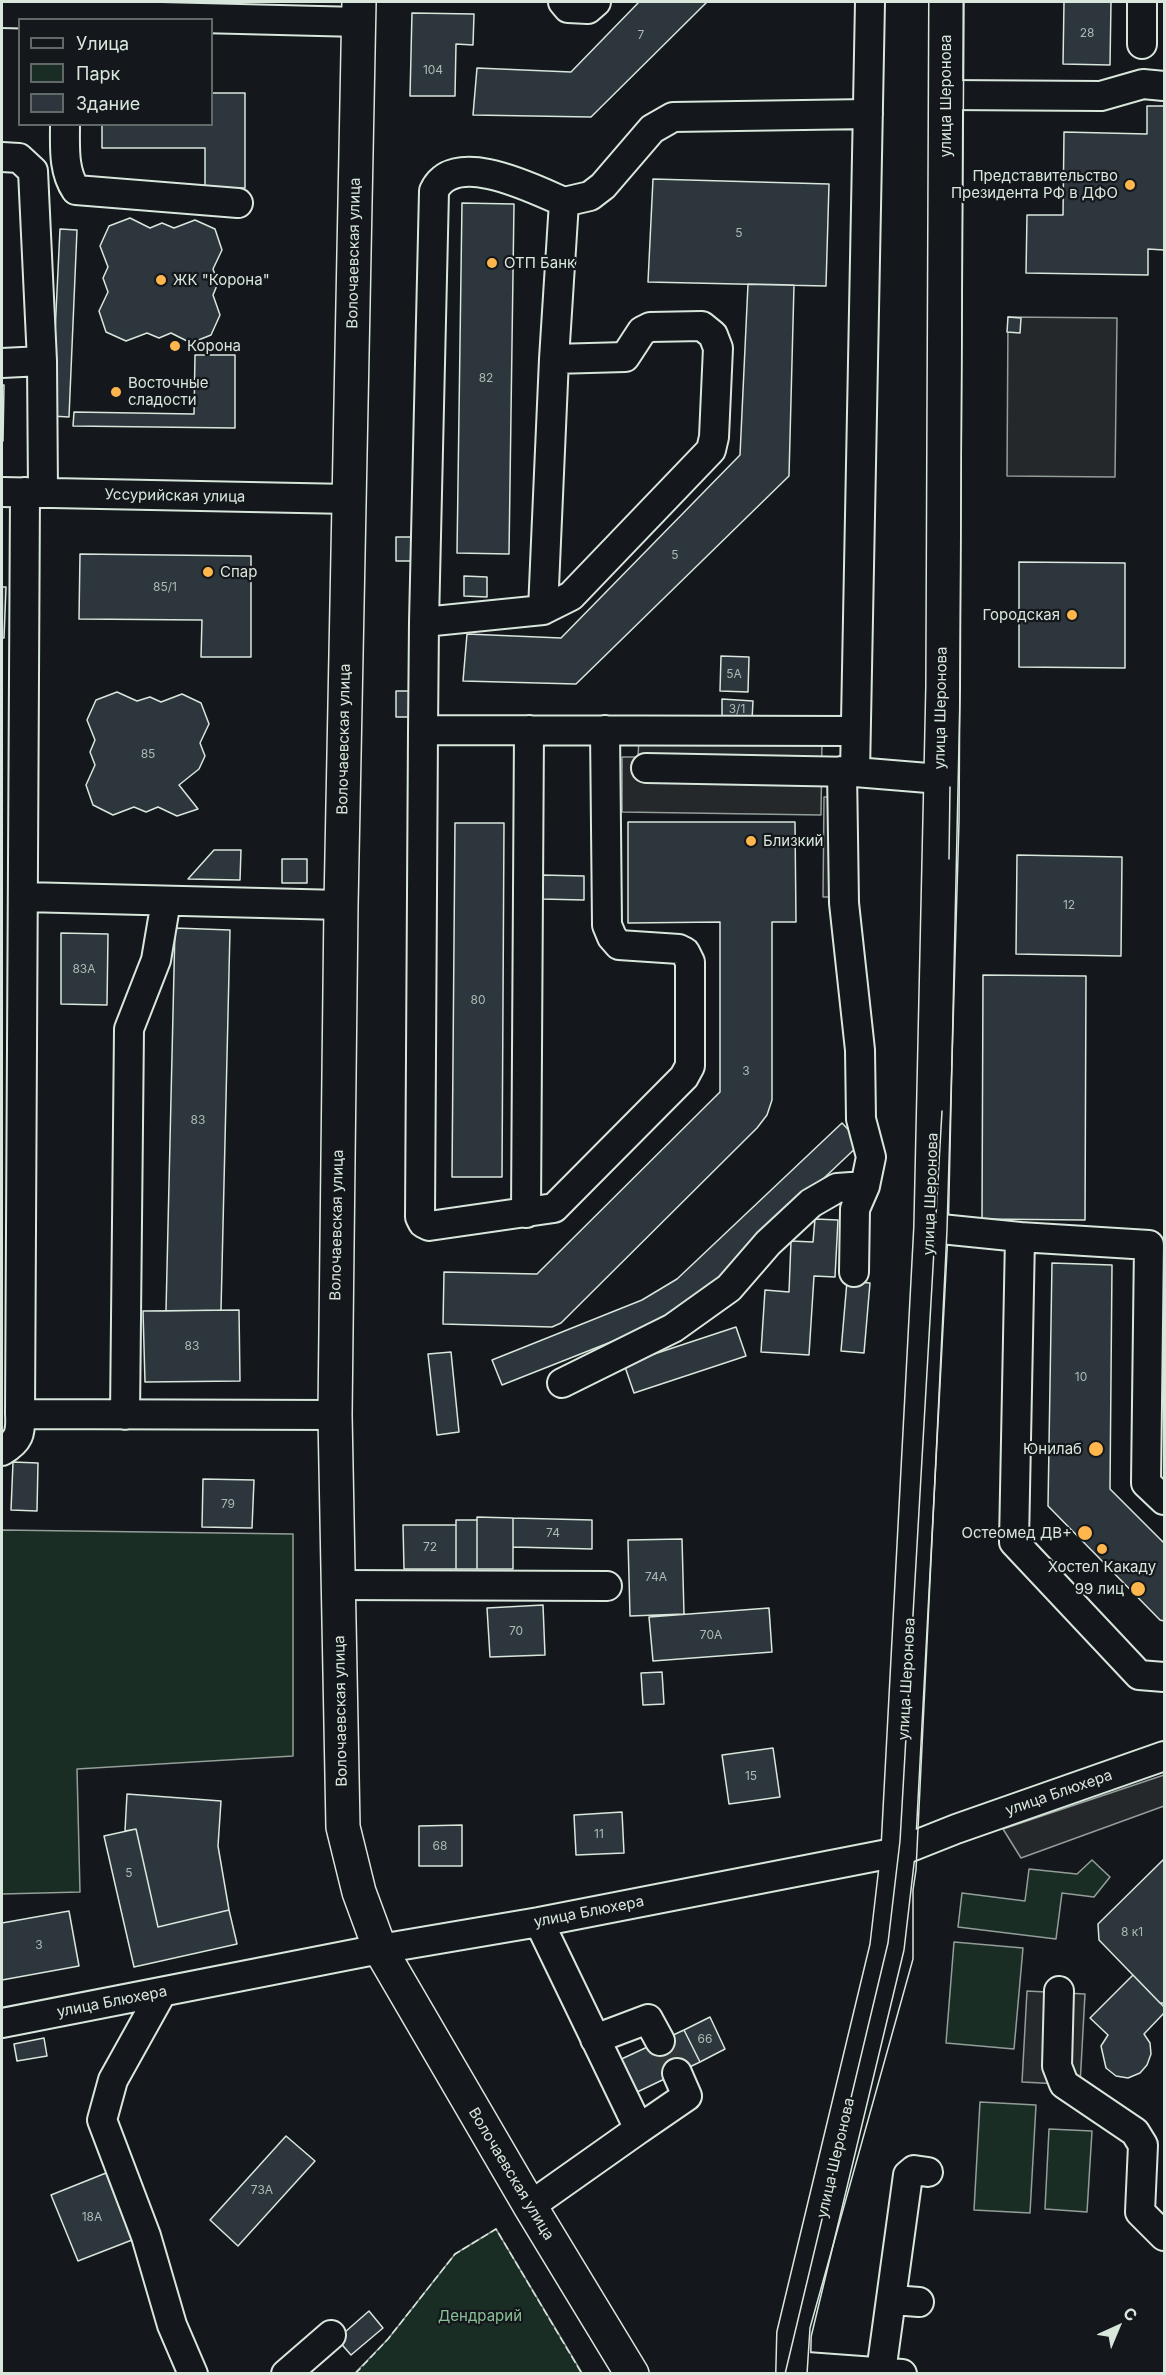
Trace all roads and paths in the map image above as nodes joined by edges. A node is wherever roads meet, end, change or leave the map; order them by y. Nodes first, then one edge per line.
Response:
1 (563, 2) edge
2 (596, 2) edge
3 (870, 2) edge
4 (946, 2) edge
5 (1143, 2) edge
6 (359, 12) edge
7 (2, 13) edge
8 (65, 17) edge
9 (1142, 44) dead end
10 (1164, 86) edge
11 (947, 96) junction
12 (868, 114) junction
13 (65, 126) edge
14 (2, 158) edge
15 (564, 202) junction
16 (238, 203) dead end
17 (554, 359) junction
18 (42, 362) junction
19 (2, 363) edge
20 (23, 492) edge
21 (349, 499) junction
22 (13, 555) edge
23 (543, 610) junction
24 (424, 622) junction
25 (423, 730) junction
26 (529, 730) junction
27 (605, 730) junction
28 (854, 731) junction
29 (646, 768) dead end
30 (849, 772) junction
31 (939, 779) junction
32 (13, 806) edge
33 (166, 901) junction
34 (341, 905) junction
35 (16, 913) edge
36 (865, 1186) junction
37 (12, 1202) edge
38 (526, 1213) junction
39 (931, 1228) junction
40 (1020, 1237) junction
41 (854, 1272) dead end
42 (562, 1383) dead end
43 (20, 1414) junction
44 (125, 1414) junction
45 (335, 1416) junction
46 (2, 1451) edge
47 (1164, 1500) edge
48 (338, 1585) junction
49 (607, 1586) dead end
50 (1164, 1677) edge
51 (1164, 1756) edge
52 (898, 1852) junction
53 (539, 1922) junction
54 (380, 1949) junction
55 (1059, 1991) dead end
56 (162, 1992) junction
57 (2, 2023) edge
58 (595, 2039) junction
59 (660, 2041) tunnel mouth
60 (677, 2073) tunnel mouth
61 (639, 2129) junction
62 (928, 2172) dead end
63 (530, 2206) junction
64 (1164, 2236) edge
65 (331, 2335) dead end
66 (788, 2362) edge
67 (193, 2373) edge
68 (286, 2373) edge
69 (632, 2373) edge
70 (891, 2373) edge

1 - 2 street
3 - 12 street
4 - 11 main road, улица Шеронова
5 - 9 street
6 - 8 street
6 - 21 main road, Волочаевская улица
7 - 8 street
10 - 11 street
11 - 31 main road, улица Шеронова
12 - 15 street
12 - 28 street
13 - 16 street
14 - 18 street
15 - 17 street
15 - 24 street
17 - 23 street
17 - 23 street
18 - 19 street
18 - 20 street
20 - 21 street, Уссурийская улица
20 - 22 street
21 - 34 main road, Волочаевская улица
22 - 32 street
23 - 24 street
24 - 25 street
25 - 26 street
25 - 38 street
26 - 27 street
26 - 38 street
27 - 28 street
27 - 38 street
28 - 30 street
29 - 30 street
30 - 31 street
30 - 36 street
31 - 39 main road, улица Шеронова
32 - 35 street
33 - 34 street
33 - 35 street
33 - 44 street
34 - 45 main road, Волочаевская улица
35 - 37 street
36 - 41 street
36 - 42 street
37 - 43 street
39 - 40 street
39 - 52 main road, улица Шеронова
40 - 47 street
40 - 50 street
43 - 44 street
43 - 46 street
44 - 45 street
45 - 48 main road, Волочаевская улица
48 - 49 street
48 - 54 main road, Волочаевская улица
51 - 52 street, улица Блюхера
52 - 53 street, улица Блюхера
52 - 66 main road, улица Шеронова
53 - 54 street, улица Блюхера
53 - 58 street
54 - 56 street, улица Блюхера
54 - 63 main road, Волочаевская улица
55 - 64 street
56 - 57 street, улица Блюхера
56 - 67 street
58 - 59 street
58 - 61 street
60 - 61 street
61 - 63 street
62 - 70 street
63 - 69 main road, Волочаевская улица
65 - 68 street
66 - 70 street

